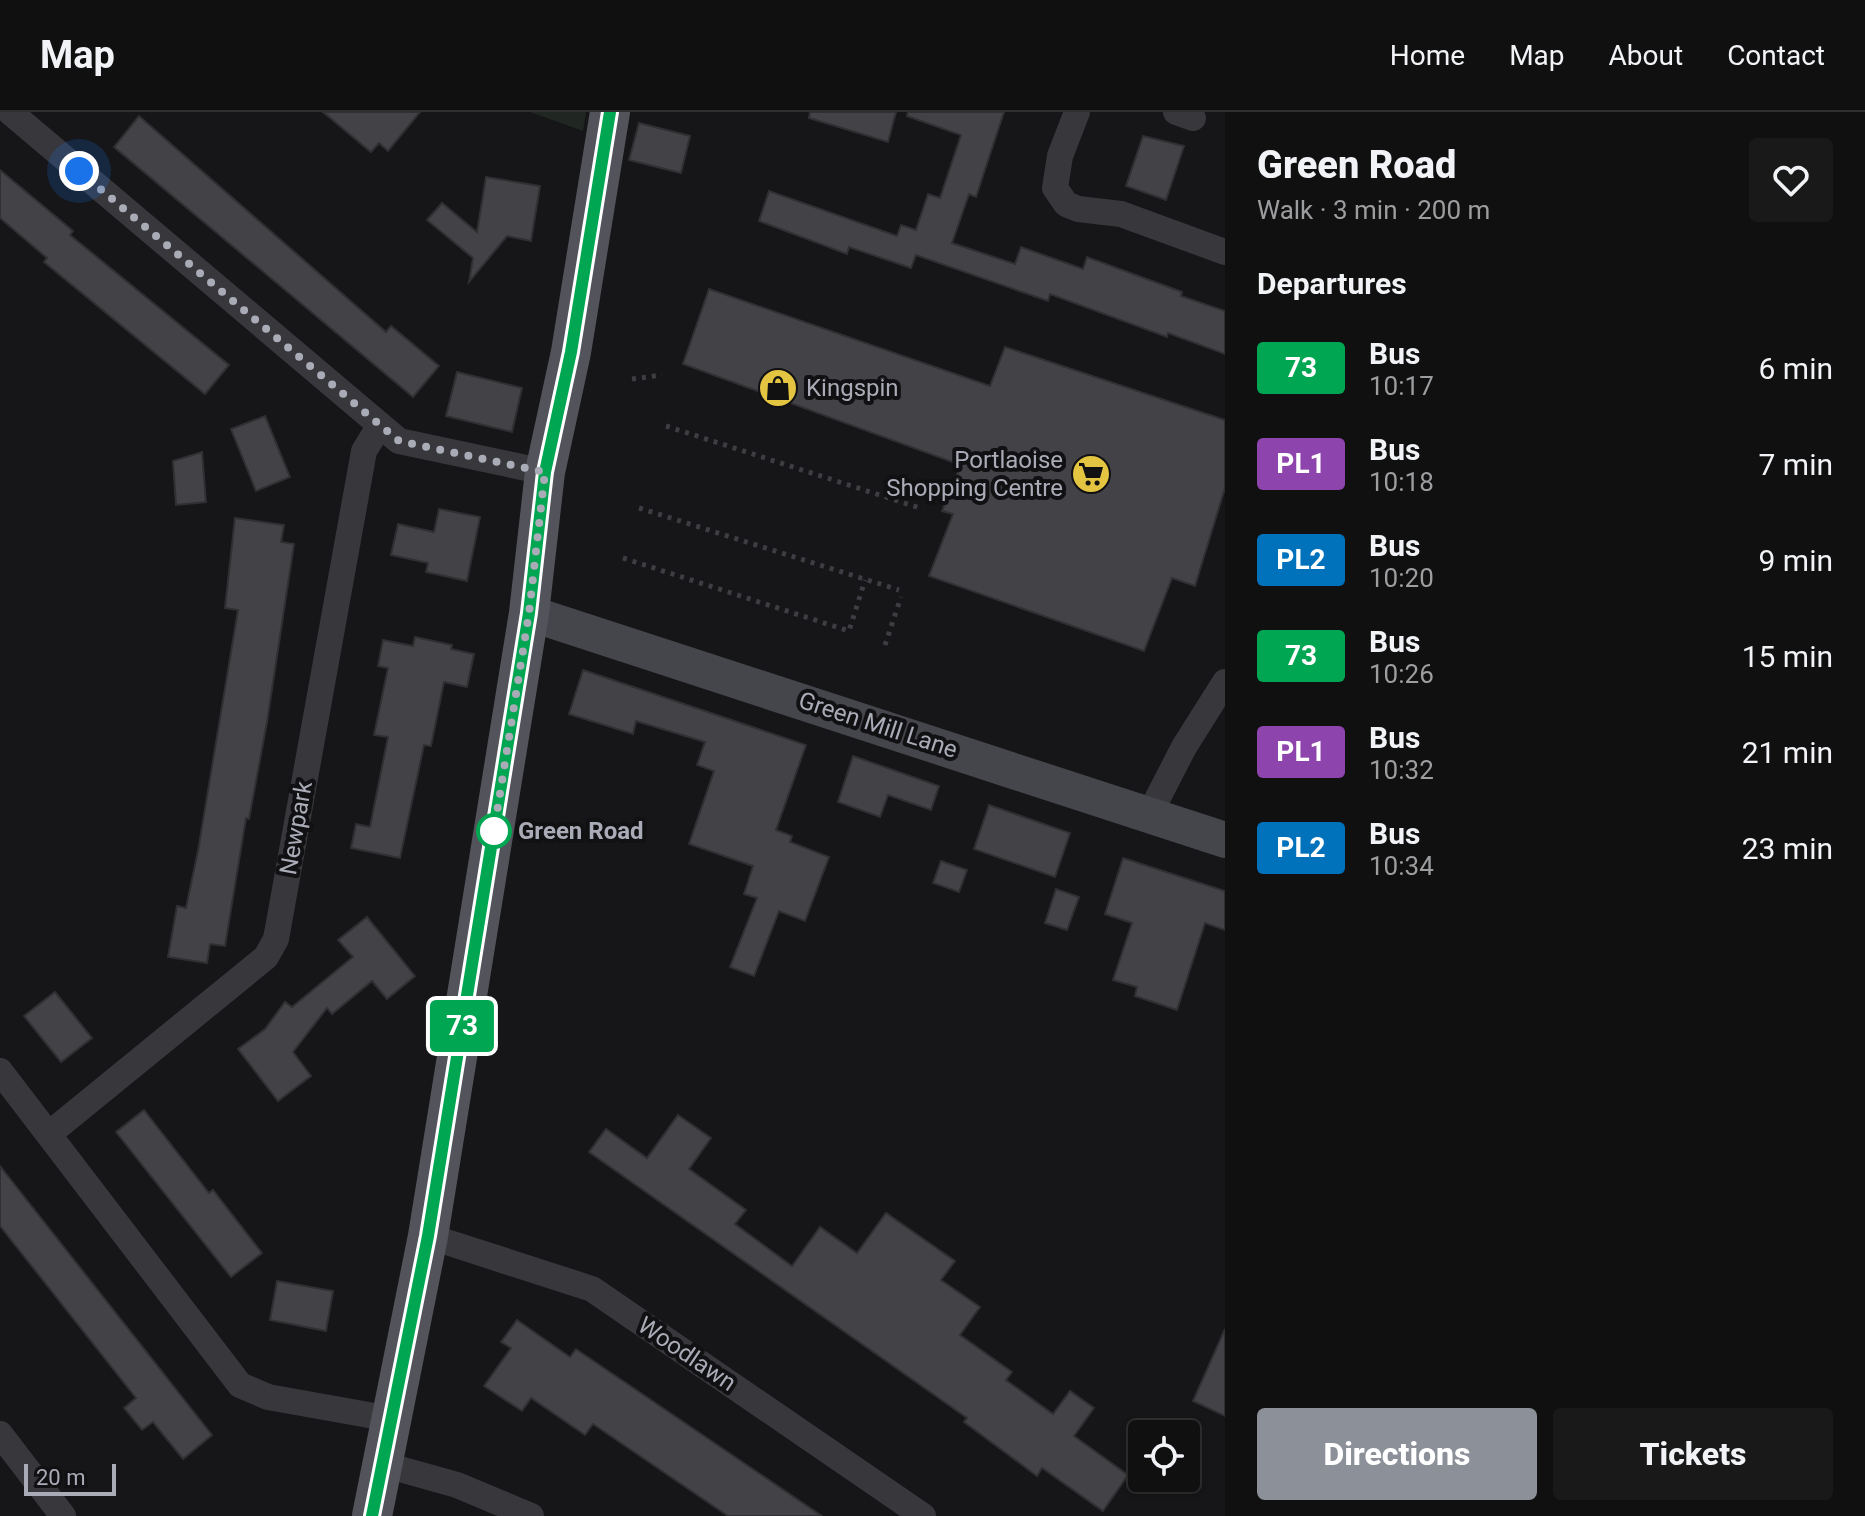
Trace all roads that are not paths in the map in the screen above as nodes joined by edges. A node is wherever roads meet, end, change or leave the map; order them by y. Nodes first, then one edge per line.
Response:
1 (10, 112) edge
2 (610, 112) edge
3 (1077, 112) edge
4 (1225, 252) edge
5 (380, 425) junction
6 (545, 472) junction
7 (529, 613) junction
8 (1225, 682) edge
9 (1149, 815) junction
10 (1225, 840) edge
11 (0, 1071) edge
12 (49, 1134) junction
13 (428, 1236) junction
14 (391, 1419) junction
15 (0, 1434) edge
16 (382, 1464) junction
17 (63, 1516) edge
18 (372, 1516) edge
19 (531, 1516) edge
20 (923, 1516) edge

1 - 5 street
2 - 6 main road
3 - 4 street
5 - 6 street
5 - 12 street, Newpark
6 - 7 main road
7 - 9 street, Green Mill Lane
7 - 13 main road
8 - 9 street
9 - 10 street, Green Mill Lane
11 - 12 street
12 - 14 street
13 - 14 main road
13 - 20 street, Woodlawn
14 - 16 main road
15 - 17 street
16 - 18 main road
16 - 19 street

